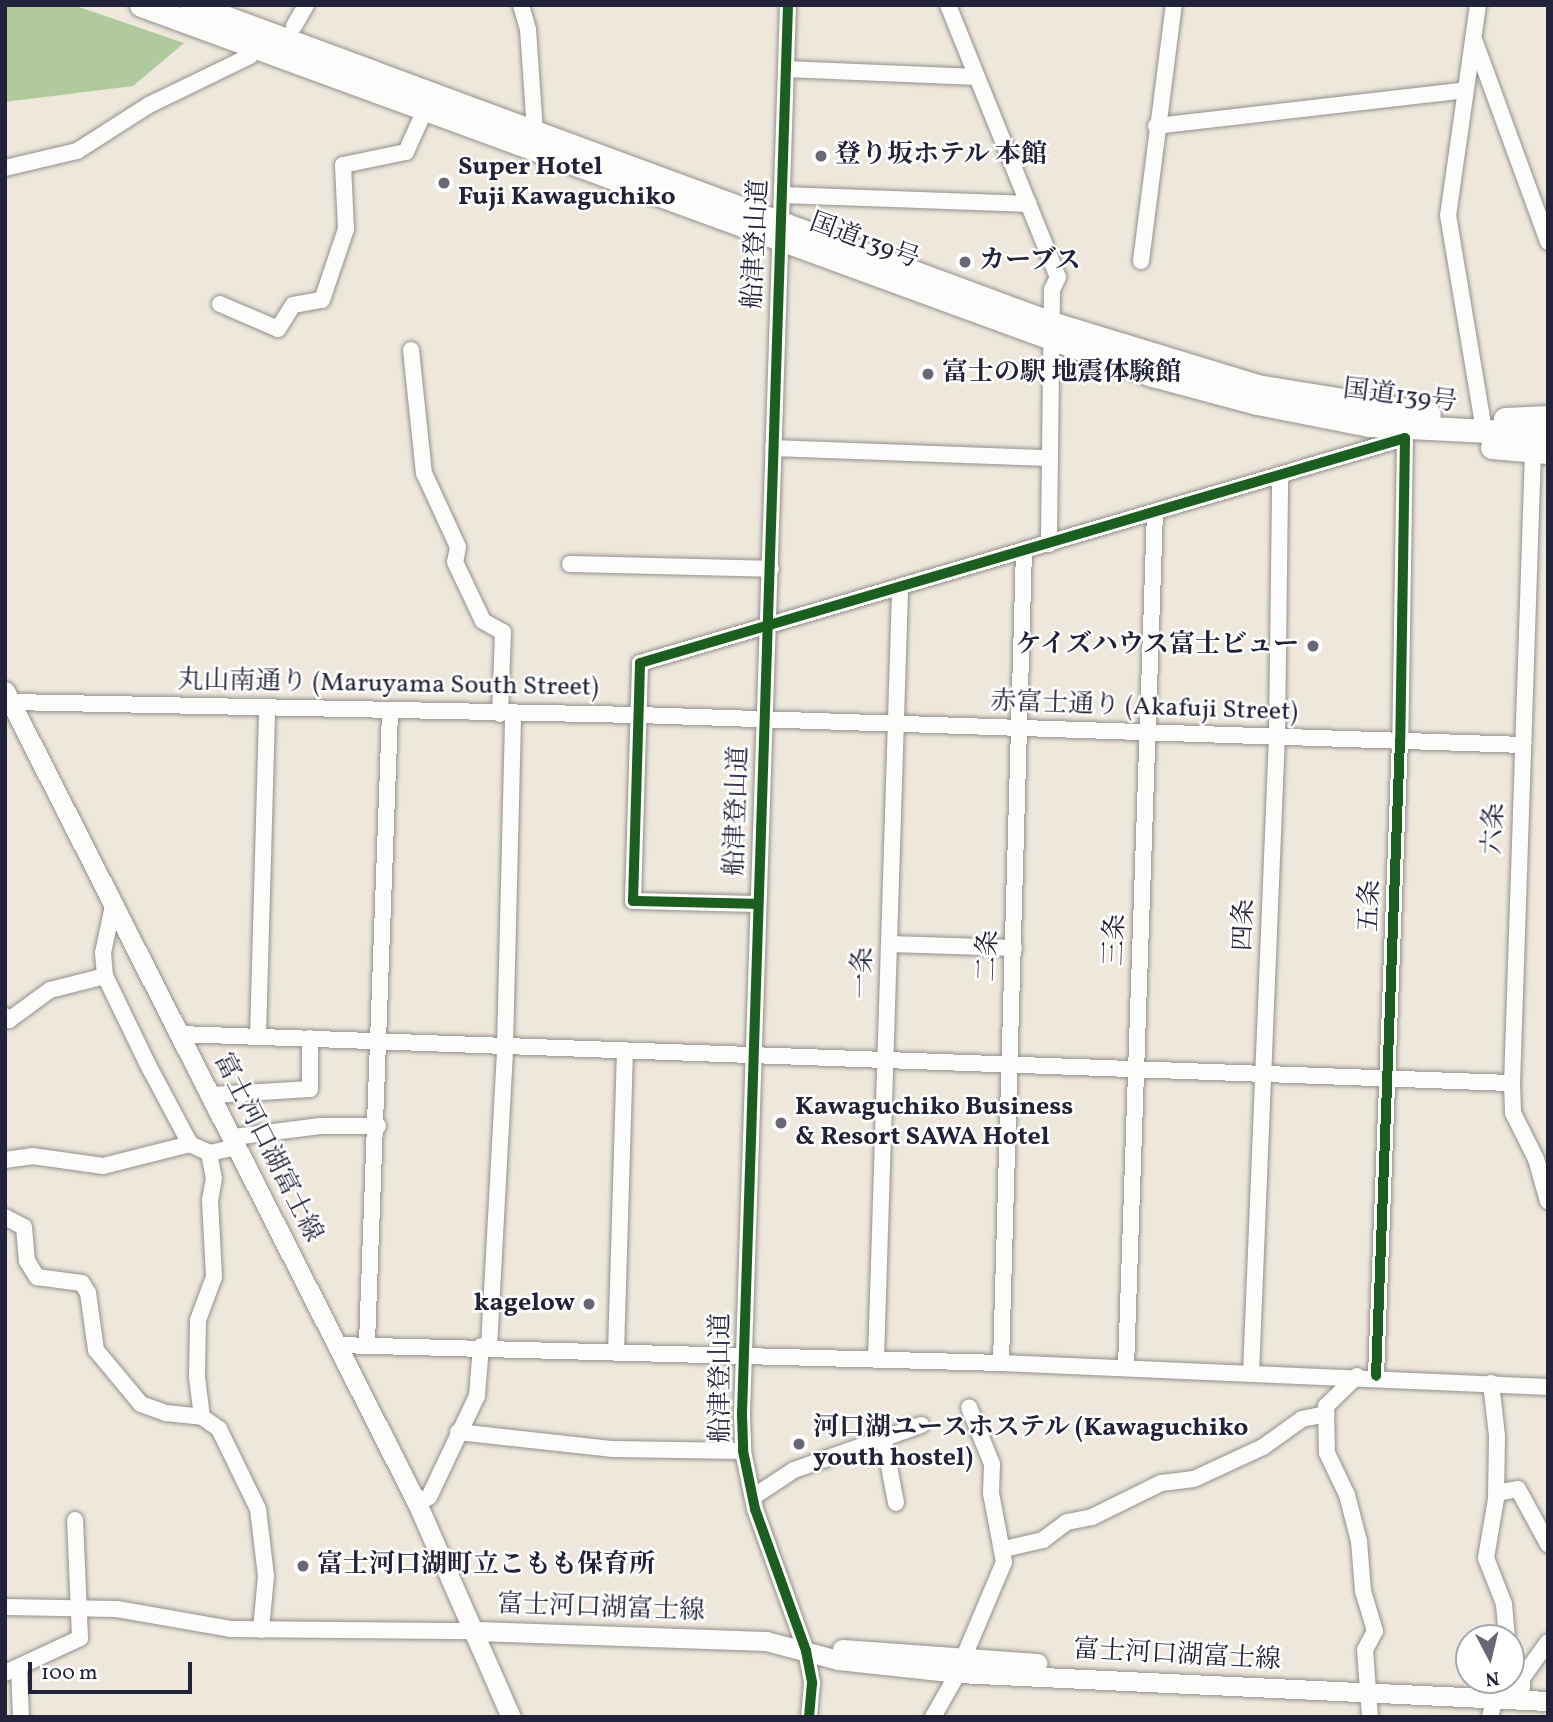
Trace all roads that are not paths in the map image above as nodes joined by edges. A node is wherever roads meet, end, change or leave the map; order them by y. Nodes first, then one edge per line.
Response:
1 (141, 5) edge
2 (192, 5) edge
3 (306, 5) edge
4 (521, 5) edge
5 (788, 5) edge
6 (948, 5) edge
7 (1174, 5) edge
8 (1478, 5) edge
9 (294, 26) dead end
10 (1475, 42) junction
11 (250, 56) dead end
12 (787, 69) junction
13 (975, 77) junction
14 (1465, 90) junction
15 (425, 110) junction
16 (1156, 126) junction
17 (535, 134) junction
18 (5, 168) edge
19 (783, 195) junction
20 (1029, 204) junction
21 (778, 231) junction
22 (1548, 242) edge
23 (1141, 261) dead end
24 (220, 304) dead end
25 (1051, 332) junction
26 (411, 350) dead end
27 (1548, 417) edge
28 (1482, 419) junction
29 (1369, 425) junction
30 (1405, 438) junction
31 (1543, 446) edge
32 (773, 448) junction
33 (1048, 458) junction
34 (1280, 476) junction
35 (1155, 514) junction
36 (1049, 544) junction
37 (1024, 552) junction
38 (570, 564) dead end
39 (771, 569) junction
40 (900, 589) junction
41 (770, 625) junction
42 (8, 696) edge
43 (267, 708) junction
44 (390, 712) junction
45 (506, 714) junction
46 (638, 715) junction
47 (764, 720) junction
48 (895, 725) junction
49 (1020, 728) junction
50 (1148, 732) junction
51 (1277, 736) junction
52 (1400, 740) junction
53 (1523, 745) junction
54 (758, 904) junction
55 (113, 906) junction
56 (890, 944) junction
57 (1014, 948) junction
58 (105, 976) junction
59 (5, 1016) edge
60 (180, 1034) junction
61 (258, 1036) junction
62 (310, 1038) junction
63 (381, 1041) junction
64 (505, 1047) junction
65 (625, 1051) junction
66 (753, 1056) junction
67 (887, 1060) junction
68 (1010, 1065) junction
69 (1136, 1068) junction
70 (1265, 1074) junction
71 (1387, 1079) junction
72 (1512, 1083) junction
73 (213, 1095) junction
74 (378, 1126) junction
75 (236, 1142) junction
76 (190, 1144) junction
77 (209, 1153) junction
78 (5, 1160) edge
79 (1548, 1201) edge
80 (5, 1217) edge
81 (367, 1343) junction
82 (337, 1345) junction
83 (485, 1346) junction
84 (616, 1353) junction
85 (743, 1357) junction
86 (876, 1359) junction
87 (1001, 1363) junction
88 (1126, 1368) junction
89 (1251, 1374) junction
90 (1357, 1376) junction
91 (1376, 1376) junction
92 (1491, 1383) junction
93 (1548, 1387) edge
94 (970, 1407) dead end
95 (1326, 1414) junction
96 (202, 1417) junction
97 (921, 1425) dead end
98 (458, 1432) junction
99 (884, 1440) junction
100 (743, 1451) junction
101 (1496, 1493) junction
102 (753, 1497) junction
103 (417, 1503) junction
104 (896, 1503) dead end
105 (75, 1520) dead end
106 (1548, 1544) edge
107 (1004, 1549) junction
108 (8, 1606) edge
109 (79, 1609) junction
110 (1506, 1624) edge
111 (261, 1630) junction
112 (477, 1632) junction
113 (1548, 1642) edge
114 (806, 1651) junction
115 (960, 1666) junction
116 (12, 1671) edge
117 (1525, 1674) edge
118 (1367, 1686) junction
119 (1455, 1687) edge
120 (1525, 1688) edge
121 (1548, 1689) edge
122 (1525, 1693) edge
123 (1505, 1694) edge
124 (1548, 1701) edge
125 (21, 1717) edge
126 (511, 1717) edge
127 (809, 1717) edge
128 (933, 1717) edge
129 (1370, 1717) edge
130 (1490, 1717) edge

1 - 15 highway, 国道139号
2 - 17 highway, 国道139号
3 - 9 street
4 - 17 street
5 - 12 street, 船津登山道
6 - 13 street
7 - 16 street
8 - 10 street
10 - 14 street
10 - 22 street
11 - 18 street
12 - 13 street
12 - 19 street, 船津登山道
13 - 20 street
14 - 16 street
14 - 28 street
15 - 21 highway, 国道139号
15 - 24 street
16 - 23 street
17 - 21 highway, 国道139号
19 - 20 street
19 - 21 street, 船津登山道
20 - 25 street
21 - 25 highway, 国道139号
21 - 32 street, 船津登山道
25 - 28 highway, 国道139号
25 - 29 highway, 国道139号
25 - 33 street
26 - 45 street
27 - 28 highway, 国道139号
29 - 30 highway
29 - 31 highway, 国道139号
30 - 31 highway
30 - 34 street
30 - 52 street, 五条
31 - 53 street, 六条
32 - 33 street
32 - 39 street, 船津登山道
33 - 36 street
34 - 35 street
34 - 51 street, 四条
35 - 36 street
35 - 50 street, 三条
36 - 37 street
37 - 40 street
37 - 49 street, 二条
38 - 39 street
39 - 41 street, 船津登山道
40 - 41 street
40 - 48 street, 一条
41 - 46 street
41 - 47 street, 船津登山道
42 - 43 street, 丸山南通り (Maruyama South Street)
42 - 55 main road, 富士河口湖富士線
43 - 44 street, 丸山南通り (Maruyama South Street)
43 - 61 street
44 - 45 street, 丸山南通り (Maruyama South Street)
44 - 63 street
45 - 46 street, 丸山南通り (Maruyama South Street)
45 - 64 street
46 - 47 street, 丸山南通り (Maruyama South Street)
46 - 54 street
47 - 48 street, 赤富士通り (Akafuji Street)
47 - 54 street, 船津登山道
48 - 49 street, 赤富士通り (Akafuji Street)
48 - 56 street, 一条
49 - 50 street, 赤富士通り (Akafuji Street)
49 - 57 street, 二条
50 - 51 street, 赤富士通り (Akafuji Street)
50 - 69 street, 三条
51 - 52 street, 赤富士通り (Akafuji Street)
51 - 70 street, 四条
52 - 53 street, 赤富士通り (Akafuji Street)
52 - 71 street, 五条
53 - 72 street, 六条
54 - 66 street, 船津登山道
55 - 58 street
55 - 60 main road, 富士河口湖富士線
56 - 57 street
56 - 67 street, 一条
57 - 68 street, 二条
58 - 59 street
58 - 76 street
60 - 61 street
60 - 73 main road, 富士河口湖富士線
61 - 62 street
62 - 63 street
62 - 73 street
63 - 64 street
63 - 74 street
64 - 65 street
64 - 83 street
65 - 66 street
65 - 84 street
66 - 67 street
66 - 85 street, 船津登山道
67 - 68 street
67 - 86 street, 一条
68 - 69 street
68 - 87 street, 二条
69 - 70 street
69 - 88 street, 三条
70 - 71 street
70 - 89 street, 四条
71 - 72 street
71 - 91 street, 五条
72 - 79 street, 六条
73 - 75 main road, 富士河口湖富士線
74 - 75 street
74 - 81 street
75 - 77 street
75 - 82 main road, 富士河口湖富士線
76 - 77 street
76 - 78 street
77 - 96 street
80 - 96 street
81 - 82 street
81 - 83 street
82 - 103 main road, 富士河口湖富士線
83 - 84 street
83 - 98 street
84 - 85 street
85 - 86 street
85 - 100 street, 船津登山道
86 - 87 street
87 - 88 street
88 - 89 street
89 - 90 street
90 - 91 street
90 - 95 street
91 - 92 street
92 - 93 street
92 - 101 street
94 - 107 street
95 - 107 street
95 - 118 street
96 - 111 street
97 - 99 street
98 - 100 street
98 - 103 street
99 - 102 street
99 - 104 street
100 - 102 street, 船津登山道
101 - 106 street
101 - 110 street
102 - 114 street, 船津登山道
103 - 112 main road, 富士河口湖富士線
105 - 109 street
107 - 115 street
108 - 109 street
109 - 111 street
109 - 116 street
111 - 112 street
112 - 114 main road, 富士河口湖富士線
112 - 126 main road, 富士河口湖富士線
113 - 117 street
114 - 115 main road, 富士河口湖富士線
114 - 127 street, 船津登山道
115 - 118 main road, 富士河口湖富士線
115 - 128 street
116 - 125 street
118 - 119 main road, 富士河口湖富士線
118 - 129 street
120 - 121 main road, 富士河口湖富士線
122 - 124 main road, 富士河口湖富士線
123 - 130 street

